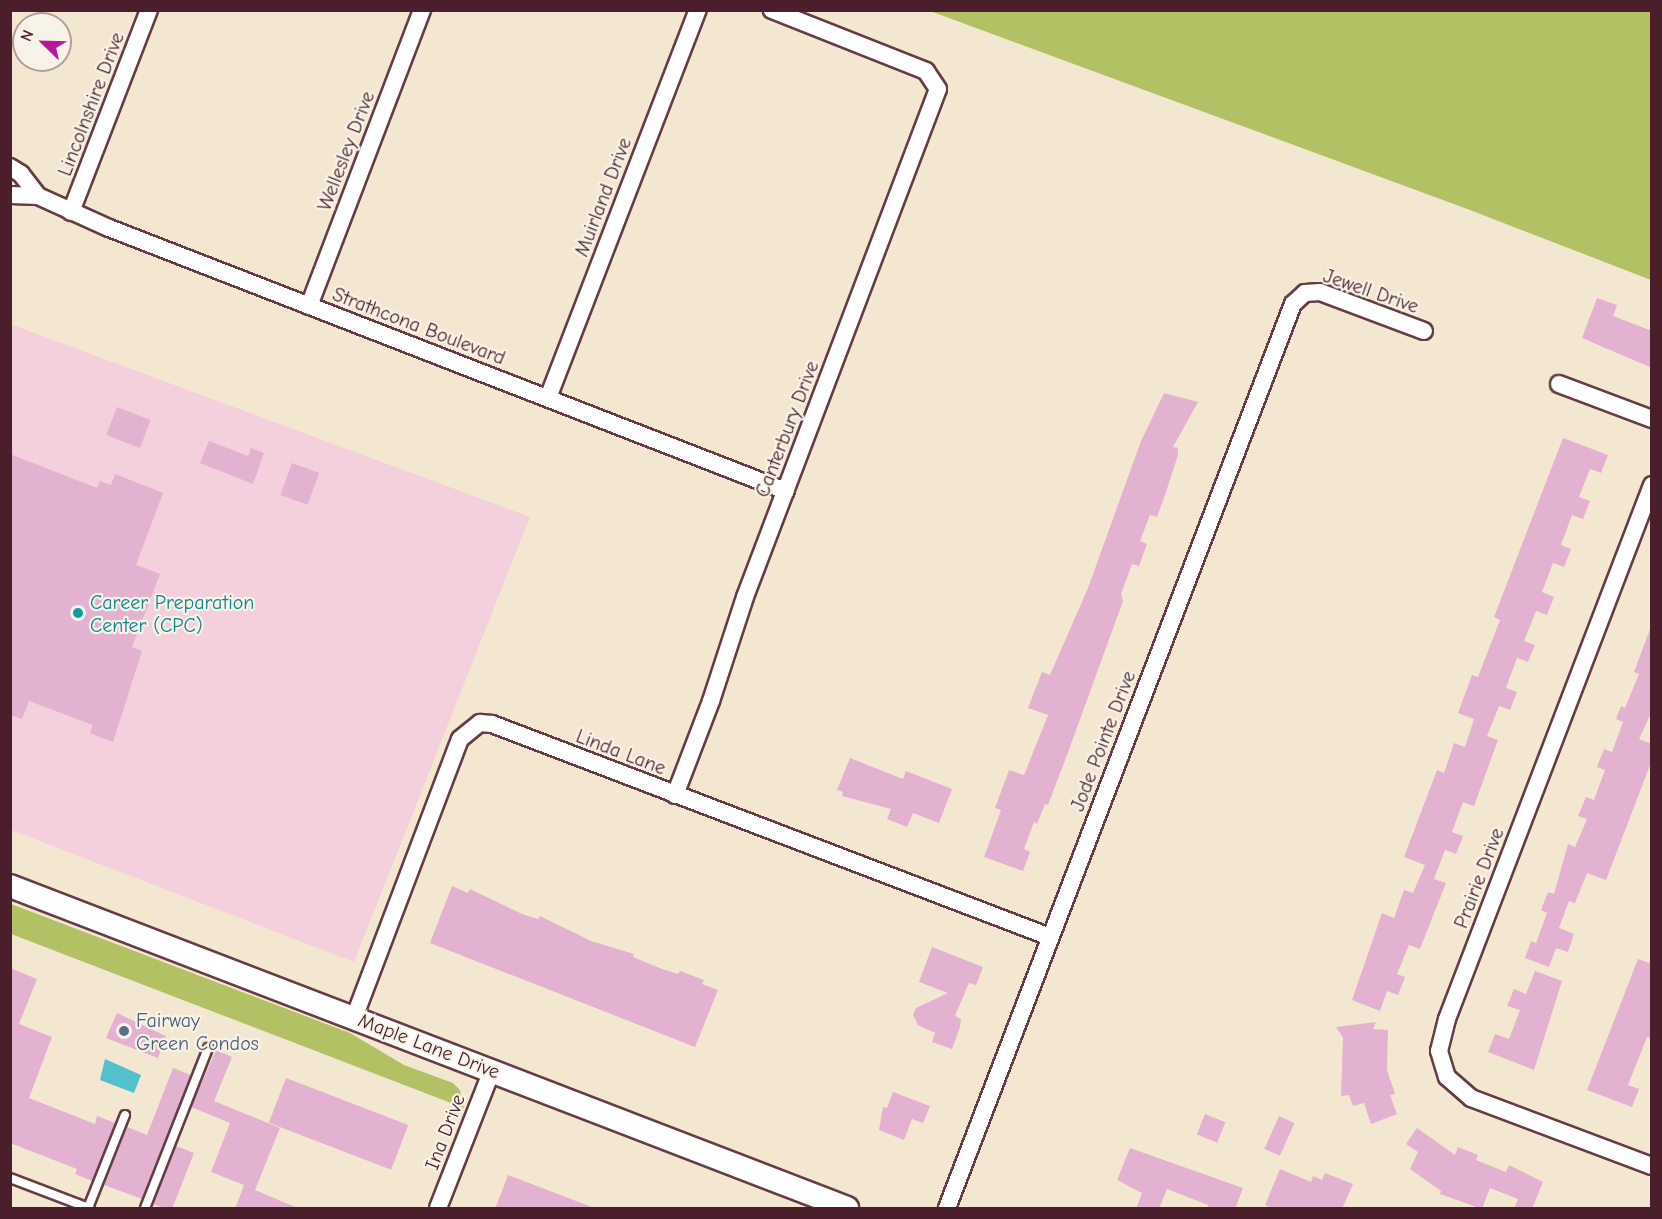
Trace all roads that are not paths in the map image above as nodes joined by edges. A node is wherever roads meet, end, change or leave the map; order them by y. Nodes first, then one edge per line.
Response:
1 (149, 10) edge
2 (422, 10) edge
3 (698, 10) edge
4 (772, 10) edge
5 (10, 167) edge
6 (10, 195) edge
7 (38, 196) junction
8 (71, 212) junction
9 (1305, 293) joint
10 (309, 306) junction
11 (1424, 331) dead end
12 (1558, 384) dead end
13 (548, 398) junction
14 (1652, 419) edge
15 (1652, 485) edge
16 (786, 491) junction
17 (675, 795) junction
18 (10, 886) edge
19 (1050, 937) junction
20 (354, 1018) junction
21 (208, 1048) dead end
22 (492, 1070) junction
23 (125, 1115) dead end
24 (1652, 1166) edge
25 (10, 1178) edge
26 (89, 1208) edge
27 (145, 1209) edge
28 (438, 1209) edge
29 (847, 1209) edge
30 (947, 1209) edge

1 - 8 street, Lincolnshire Drive
2 - 10 street, Wellesley Drive
3 - 13 street, Muirland Drive
4 - 16 street, Canterbury Drive
5 - 7 street, Strathcona Boulevard
6 - 7 street, Strathcona Boulevard
7 - 8 street, Strathcona Boulevard
8 - 10 street, Strathcona Boulevard
9 - 11 street, Jewell Drive
9 - 19 street, Jode Pointe Drive
10 - 13 street, Strathcona Boulevard
12 - 14 street
13 - 16 street, Strathcona Boulevard
15 - 24 street, Prairie Drive
16 - 17 street, Canterbury Drive
17 - 19 street, Linda Lane
17 - 20 street, Linda Lane
18 - 20 street, Maple Lane Drive
19 - 30 street, Jode Pointe Drive
20 - 22 street, Maple Lane Drive
21 - 27 lane
22 - 28 street, Ina Drive
22 - 29 street, Maple Lane Drive
23 - 26 lane
25 - 26 lane

